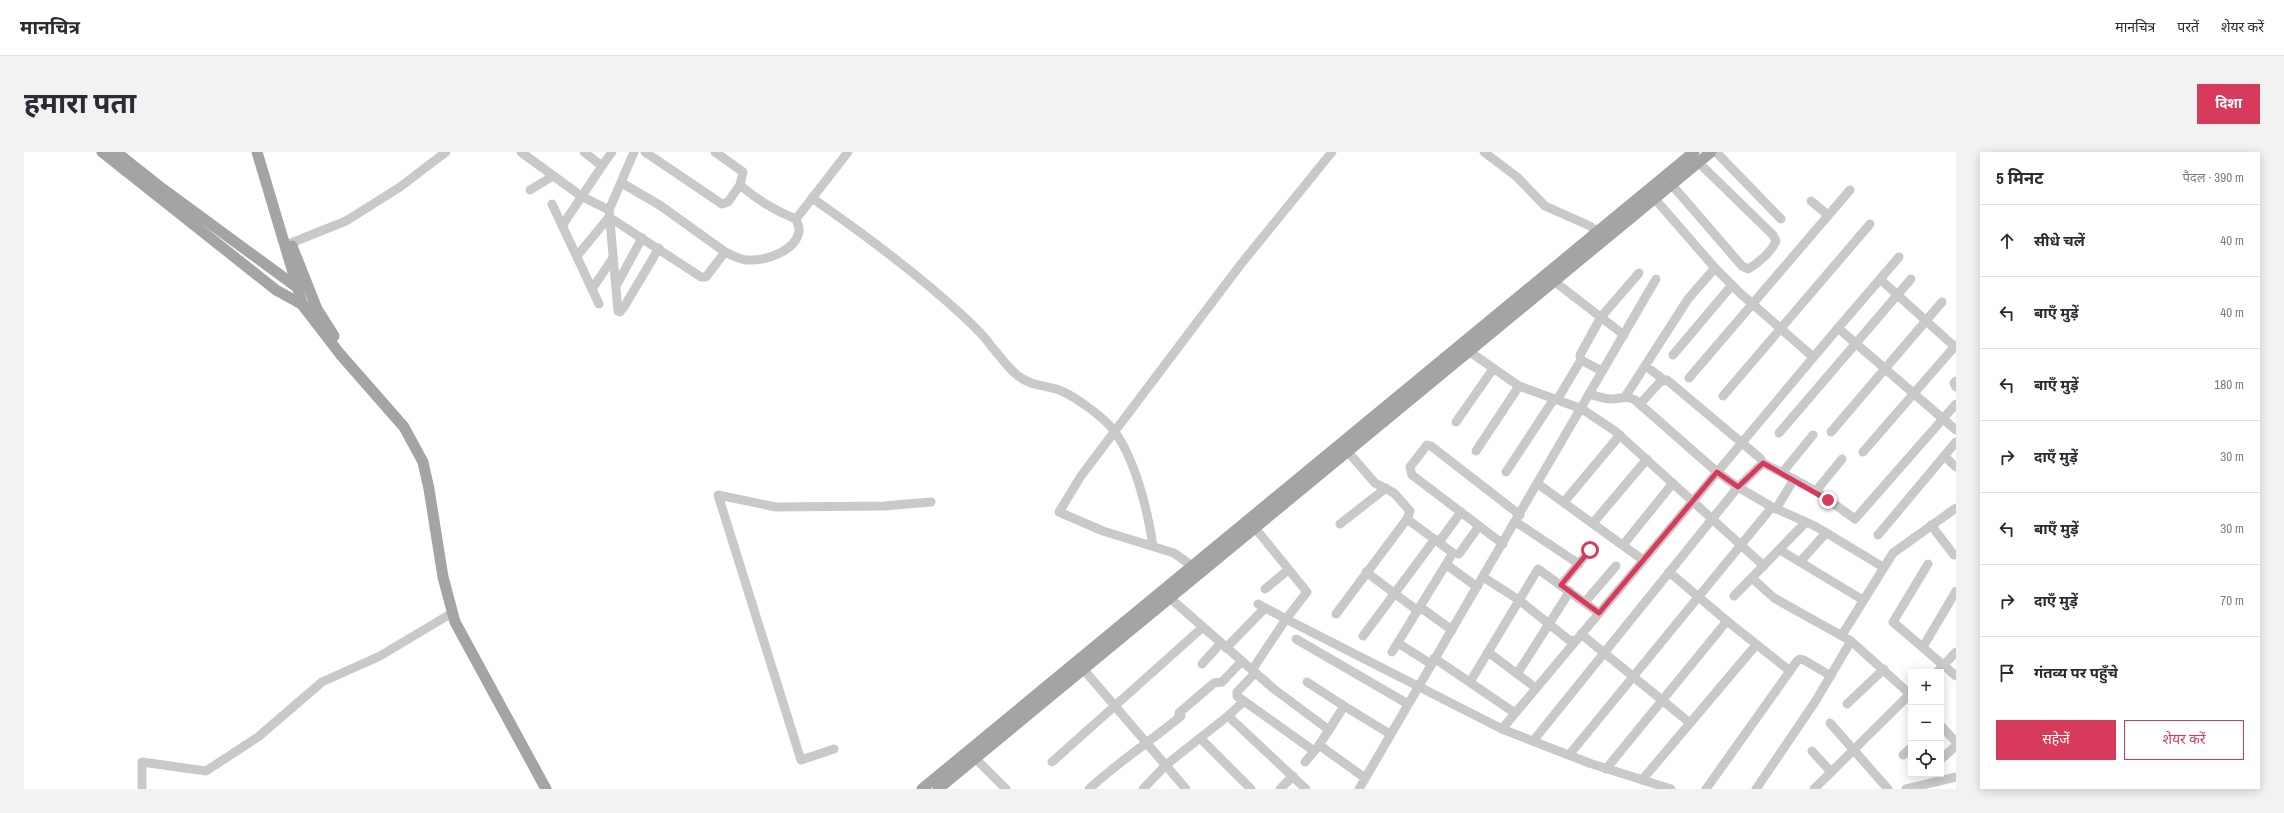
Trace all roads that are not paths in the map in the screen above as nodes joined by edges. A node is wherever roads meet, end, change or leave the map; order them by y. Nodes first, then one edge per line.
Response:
1 (102, 152) edge
2 (116, 152) edge
3 (257, 152) edge
4 (264, 152) edge
5 (446, 152) edge
6 (521, 152) edge
7 (584, 152) edge
8 (612, 152) edge
9 (634, 152) edge
10 (645, 152) edge
11 (715, 152) edge
12 (848, 152) edge
13 (1332, 152) edge
14 (1484, 152) edge
15 (1694, 152) edge
16 (1711, 152) edge
17 (1716, 152) edge
18 (1699, 162) junction
19 (602, 166) junction
20 (131, 170) junction
21 (553, 176) junction
22 (622, 182) junction
23 (740, 185) junction
24 (1672, 185) junction
25 (530, 190) dead end
26 (1850, 190) dead end
27 (581, 196) junction
28 (812, 198) junction
29 (1655, 199) junction
30 (1811, 201) dead end
31 (552, 204) dead end
32 (609, 214) junction
33 (1828, 215) junction
34 (796, 219) junction
35 (1781, 219) dead end
36 (1870, 224) dead end
37 (562, 226) junction
38 (1598, 232) junction
39 (642, 238) junction
40 (289, 248) junction
41 (659, 248) junction
42 (725, 252) junction
43 (577, 256) junction
44 (1899, 257) dead end
45 (613, 258) junction
46 (269, 268) junction
47 (1715, 268) junction
48 (1639, 273) dead end
49 (1656, 278) dead end
50 (1880, 279) junction
51 (1911, 279) dead end
52 (1555, 282) junction
53 (1732, 285) junction
54 (616, 286) junction
55 (296, 287) junction
56 (592, 290) junction
57 (310, 292) junction
58 (1898, 295) junction
59 (1942, 302) dead end
60 (599, 304) dead end
61 (1752, 304) junction
62 (303, 306) junction
63 (317, 309) junction
64 (1601, 317) junction
65 (1926, 322) junction
66 (1838, 328) junction
67 (1781, 329) junction
68 (1624, 335) junction
69 (1856, 344) junction
70 (1955, 347) edge
71 (1470, 352) junction
72 (1673, 355) dead end
73 (1813, 357) junction
74 (1582, 360) junction
75 (1493, 369) junction
76 (1885, 369) junction
77 (1651, 370) dead end
78 (1602, 371) junction
79 (1689, 378) dead end
80 (1664, 380) junction
81 (1956, 381) edge
82 (1520, 386) junction
83 (1956, 387) edge
84 (1589, 394) junction
85 (1914, 394) junction
86 (1723, 396) dead end
87 (1625, 397) junction
88 (1556, 400) junction
89 (1640, 404) junction
90 (1956, 404) edge
91 (1582, 408) junction
92 (1943, 419) junction
93 (1456, 422) dead end
94 (1956, 430) edge
95 (1115, 431) junction
96 (1831, 432) dead end
97 (1779, 433) dead end
98 (1620, 435) junction
99 (1813, 435) dead end
100 (1956, 442) edge
101 (1740, 444) junction
102 (1476, 451) dead end
103 (1348, 452) junction
104 (1863, 452) dead end
105 (1944, 456) junction
106 (1647, 459) junction
107 (1842, 459) dead end
108 (1763, 463) junction
109 (1956, 467) edge
110 (1506, 472) dead end
111 (1717, 472) junction
112 (1782, 473) junction
113 (1794, 479) junction
114 (1673, 483) junction
115 (1538, 484) junction
116 (1738, 487) junction
117 (1386, 488) junction
118 (1816, 491) junction
119 (1693, 500) junction
120 (931, 502) dead end
121 (1564, 502) junction
122 (1774, 508) junction
123 (1956, 508) edge
124 (1461, 512) junction
125 (1518, 518) junction
126 (1713, 518) junction
127 (1407, 519) junction
128 (1806, 522) junction
129 (1593, 523) junction
130 (1340, 524) dead end
131 (1931, 525) junction
132 (1479, 526) junction
133 (1255, 528) junction
134 (1826, 533) junction
135 (1878, 535) dead end
136 (1437, 541) junction
137 (1503, 544) junction
138 (1623, 545) junction
139 (1742, 545) junction
140 (1153, 546) junction
141 (1590, 550) dead end
142 (1780, 550) junction
143 (1459, 554) dead end
144 (1954, 555) dead end
145 (1643, 560) junction
146 (1800, 562) junction
147 (1579, 564) junction
148 (1928, 564) dead end
149 (1447, 565) junction
150 (1192, 566) junction
151 (1616, 566) dead end
152 (1764, 566) junction
153 (1883, 567) junction
154 (1288, 570) junction
155 (1366, 572) junction
156 (1669, 572) junction
157 (1483, 577) junction
158 (1752, 578) junction
159 (1561, 585) junction
160 (1477, 587) junction
161 (1265, 589) dead end
162 (1570, 591) junction
163 (1956, 591) edge
164 (1394, 593) junction
165 (1734, 596) dead end
166 (1698, 597) junction
167 (1170, 599) junction
168 (1519, 600) junction
169 (1863, 600) junction
170 (1584, 602) junction
171 (1419, 609) junction
172 (452, 613) junction
173 (1599, 613) junction
174 (1336, 614) dead end
175 (1286, 619) junction
176 (1727, 621) junction
177 (1548, 624) junction
178 (1203, 627) junction
179 (1452, 630) junction
180 (1842, 635) junction
181 (1363, 636) dead end
182 (1578, 637) junction
183 (1296, 639) dead end
184 (1851, 641) junction
185 (1398, 643) junction
186 (1224, 645) junction
187 (1756, 645) junction
188 (1923, 647) junction
189 (1392, 652) dead end
190 (1488, 652) junction
191 (1603, 652) junction
192 (1956, 652) edge
193 (1242, 661) junction
194 (1433, 661) junction
195 (1202, 664) dead end
196 (1944, 665) junction
197 (1884, 669) junction
198 (1940, 669) edge
199 (1084, 670) junction
200 (1790, 671) junction
201 (1254, 672) junction
202 (1517, 674) junction
203 (1633, 676) junction
204 (1831, 676) junction
205 (1956, 676) edge
206 (1307, 682) dead end
207 (1470, 682) junction
208 (1418, 687) junction
209 (1536, 688) junction
210 (1908, 692) edge
211 (1908, 698) edge
212 (1662, 699) junction
213 (1243, 702) junction
214 (1408, 704) junction
215 (1847, 704) dead end
216 (1114, 705) junction
217 (1344, 706) junction
218 (1515, 712) junction
219 (1228, 716) junction
220 (1690, 723) junction
221 (1830, 723) dead end
222 (1502, 729) junction
223 (1944, 729) edge
224 (1329, 730) junction
225 (1390, 734) junction
226 (1200, 738) junction
227 (1533, 741) junction
228 (1956, 742) edge
229 (1148, 744) junction
230 (1956, 746) edge
231 (1316, 748) junction
232 (834, 749) dead end
233 (1854, 749) junction
234 (1812, 751) dead end
235 (1908, 751) edge
236 (1568, 755) junction
237 (1903, 756) dead end
238 (1944, 756) edge
239 (976, 759) junction
240 (1052, 762) dead end
241 (1305, 762) dead end
242 (1166, 765) junction
243 (1606, 769) junction
244 (1831, 772) junction
245 (1293, 776) junction
246 (1956, 777) edge
247 (1365, 778) junction
248 (1642, 780) junction
249 (944, 787) edge
250 (142, 789) edge
251 (546, 789) edge
252 (554, 789) edge
253 (922, 789) edge
254 (1006, 789) edge
255 (1089, 789) edge
256 (1143, 789) edge
257 (1186, 789) edge
258 (1251, 789) edge
259 (1280, 789) edge
260 (1306, 789) edge
261 (1359, 789) edge
262 (1671, 789) edge
263 (1706, 789) edge
264 (1756, 789) edge
265 (1814, 789) edge
266 (1888, 789) edge
267 (1906, 789) edge

1 - 20 main road
2 - 20 main road
3 - 40 main road
4 - 40 main road
5 - 40 street
6 - 21 street
7 - 19 street
8 - 19 street
9 - 22 street
10 - 23 street
11 - 23 street
12 - 28 street
13 - 95 street
14 - 38 street
15 - 38 main road
16 - 18 main road
17 - 35 street
18 - 24 main road
18 - 24 street
19 - 27 street
20 - 46 main road
20 - 62 main road
21 - 25 street
21 - 27 street
22 - 32 street
22 - 42 street
23 - 34 street
24 - 29 main road
26 - 33 street
27 - 32 street
27 - 37 street
28 - 34 street
28 - 95 street
29 - 47 street
29 - 52 main road
30 - 33 street
31 - 37 street
32 - 39 street
32 - 43 street
32 - 45 street
33 - 61 street
34 - 42 street
36 - 67 street
37 - 43 street
38 - 150 main road
39 - 41 street
39 - 54 street
40 - 46 main road
40 - 55 main road
40 - 57 main road
41 - 42 street
41 - 54 street
43 - 56 street
44 - 50 street
45 - 54 street
45 - 56 street
46 - 55 main road
47 - 53 street
47 - 87 street
48 - 64 street
49 - 68 street
50 - 58 street
50 - 66 street
51 - 58 street
52 - 64 street
52 - 71 main road
53 - 61 street
53 - 72 street
55 - 57 main road
55 - 62 main road
56 - 60 street
57 - 63 main road
58 - 65 street
58 - 69 street
59 - 65 street
61 - 67 street
61 - 79 street
62 - 63 main road
62 - 172 main road
63 - 252 main road
64 - 68 street
64 - 74 street
65 - 70 street
65 - 76 street
66 - 69 street
66 - 73 street
67 - 73 street
67 - 86 street
68 - 78 street
69 - 76 street
69 - 97 street
70 - 85 street
71 - 75 street
71 - 103 main road
73 - 101 street
74 - 78 street
74 - 88 street
75 - 82 street
75 - 93 street
76 - 85 street
76 - 96 street
77 - 80 street
78 - 84 street
80 - 89 street
80 - 101 street
81 - 83 street
82 - 88 street
82 - 102 street
84 - 87 street
84 - 91 street
85 - 92 street
85 - 104 street
87 - 89 street
88 - 91 street
88 - 110 street
89 - 111 street
90 - 92 street
91 - 98 street
91 - 115 street
92 - 94 street
92 - 118 street
95 - 140 street
95 - 140 street
98 - 106 street
98 - 121 street
99 - 112 street
100 - 105 street
101 - 108 street
101 - 111 street
103 - 117 street
103 - 133 main road
105 - 109 street
105 - 135 street
106 - 114 street
106 - 129 street
107 - 118 street
108 - 112 street
108 - 116 street
111 - 116 street
111 - 119 street
112 - 113 street
113 - 118 street
113 - 122 street
114 - 119 street
114 - 138 street
115 - 121 street
115 - 125 street
116 - 122 street
116 - 126 street
117 - 127 street
117 - 130 street
119 - 126 street
119 - 145 street
120 - 232 street
121 - 129 street
122 - 128 street
122 - 139 street
123 - 131 street
124 - 125 street
124 - 132 street
124 - 136 street
125 - 137 street
125 - 147 street
126 - 139 street
126 - 156 street
127 - 136 street
127 - 155 street
128 - 134 street
128 - 142 street
129 - 138 street
131 - 144 street
131 - 153 street
132 - 137 street
132 - 143 street
133 - 154 street
133 - 167 main road
134 - 146 street
134 - 153 street
136 - 149 street
136 - 164 street
137 - 157 street
138 - 145 street
139 - 152 street
139 - 166 street
140 - 150 street
141 - 147 street
142 - 146 street
142 - 152 street
145 - 173 street
146 - 169 street
147 - 159 street
148 - 188 street
149 - 160 street
149 - 171 street
150 - 253 main road
151 - 170 street
152 - 158 street
153 - 169 street
154 - 161 street
154 - 175 street
155 - 164 street
155 - 174 street
156 - 166 street
156 - 191 street
157 - 160 street
157 - 168 street
158 - 165 street
158 - 180 street
159 - 162 street
159 - 168 street
160 - 179 street
162 - 170 street
162 - 177 street
163 - 188 street
164 - 171 street
164 - 181 street
166 - 176 street
166 - 203 street
167 - 178 street
167 - 199 main road
168 - 177 street
168 - 190 street
169 - 180 street
170 - 173 street
171 - 179 street
171 - 185 street
172 - 250 street
172 - 251 main road
173 - 182 street
175 - 186 street
175 - 201 street
175 - 208 street
176 - 187 street
176 - 212 street
177 - 182 street
177 - 202 street
178 - 186 street
178 - 216 street
179 - 194 street
180 - 184 street
182 - 191 street
182 - 209 street
183 - 214 street
184 - 197 street
184 - 204 street
185 - 189 street
185 - 194 street
186 - 193 street
186 - 195 street
187 - 200 street
187 - 220 street
188 - 196 street
190 - 202 street
190 - 207 street
191 - 203 street
191 - 227 street
192 - 196 street
193 - 201 street
193 - 229 street
194 - 207 street
194 - 208 street
196 - 198 street
196 - 205 street
197 - 210 street
197 - 215 street
199 - 216 street
199 - 239 main road
200 - 204 street
200 - 263 street
201 - 213 street
201 - 224 street
202 - 209 street
203 - 212 street
203 - 236 street
204 - 264 street
206 - 217 street
207 - 218 street
208 - 214 street
208 - 222 street
209 - 218 street
211 - 233 street
212 - 220 street
212 - 243 street
213 - 219 street
213 - 231 street
214 - 225 street
216 - 229 street
216 - 240 street
217 - 224 street
217 - 225 street
218 - 222 street
219 - 226 street
219 - 245 street
220 - 248 street
221 - 233 street
222 - 227 street
223 - 228 street
224 - 231 street
225 - 247 street
226 - 242 street
226 - 258 street
227 - 236 street
229 - 242 street
229 - 255 street
230 - 238 street
231 - 241 street
231 - 247 street
233 - 244 street
233 - 266 street
234 - 244 street
235 - 237 street
236 - 243 street
239 - 249 main road
239 - 254 street
242 - 256 street
242 - 257 street
243 - 248 street
244 - 265 street
245 - 259 street
245 - 260 street
246 - 267 street
247 - 261 street
248 - 262 street

